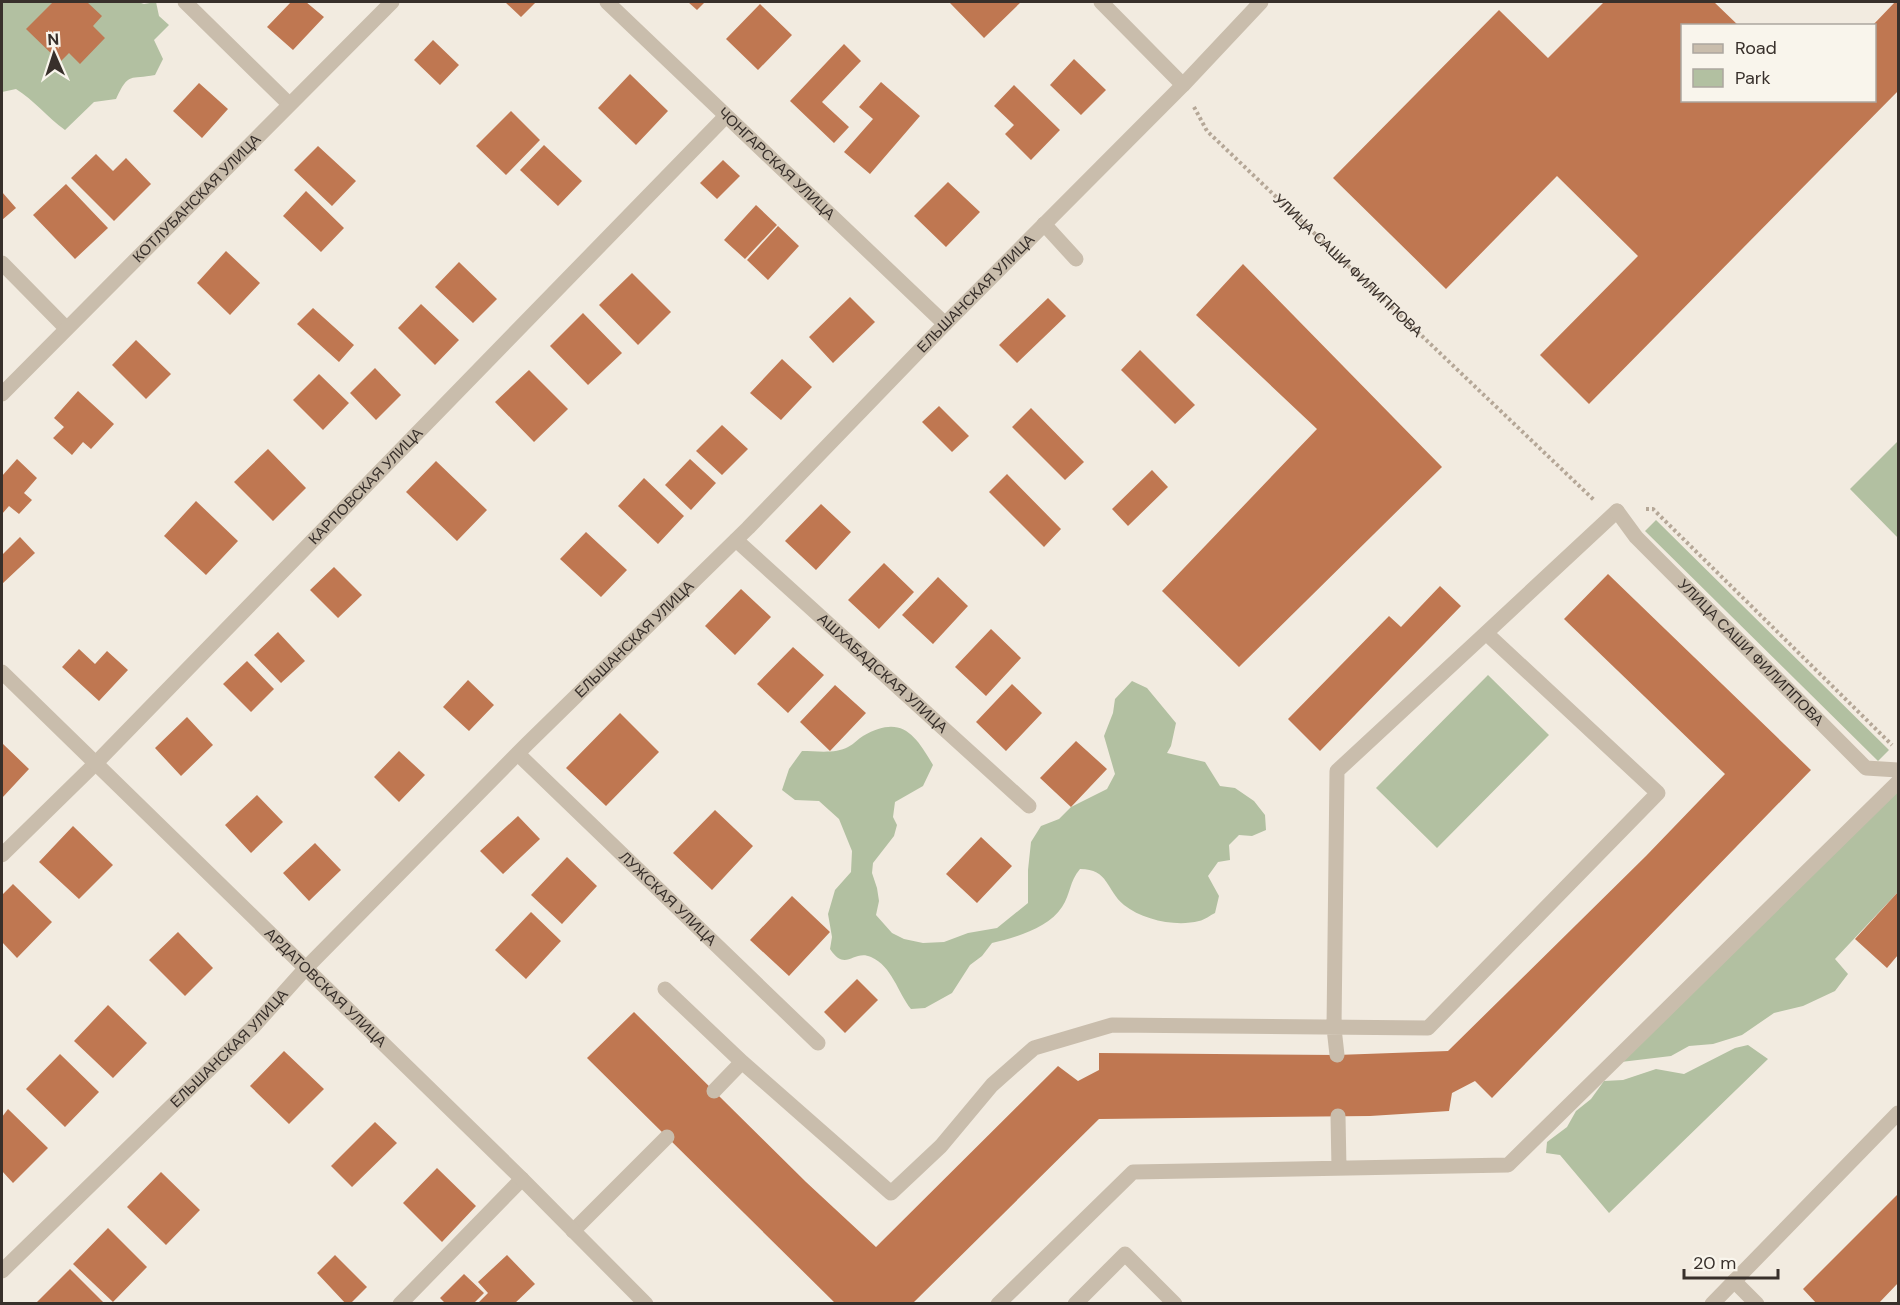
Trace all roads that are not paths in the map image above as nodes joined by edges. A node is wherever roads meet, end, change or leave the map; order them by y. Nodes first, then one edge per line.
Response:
1 (184, 2) edge
2 (392, 2) edge
3 (607, 2) edge
4 (1101, 2) edge
5 (1261, 2) edge
6 (1183, 84) junction
7 (289, 104) junction
8 (726, 116) junction
9 (1044, 224) junction
10 (1076, 259) dead end
11 (2, 263) edge
12 (945, 324) junction
13 (66, 328) junction
14 (2, 394) edge
15 (736, 540) junction
16 (1486, 633) junction
17 (2, 672) edge
18 (518, 754) junction
19 (95, 764) junction
20 (1899, 770) edge
21 (1899, 782) edge
22 (1029, 806) dead end
23 (2, 855) edge
24 (304, 969) junction
25 (665, 988) dead end
26 (1334, 1028) junction
27 (818, 1043) dead end
28 (1336, 1055) dead end
29 (742, 1062) junction
30 (714, 1091) dead end
31 (1899, 1113) edge
32 (1338, 1116) dead end
33 (667, 1137) dead end
34 (1339, 1168) junction
35 (522, 1179) junction
36 (573, 1231) junction
37 (2, 1271) edge
38 (1734, 1281) junction
39 (400, 1304) edge
40 (646, 1304) edge
41 (998, 1304) edge
42 (1075, 1304) edge
43 (1175, 1304) edge
44 (1712, 1304) edge
45 (1757, 1304) edge

1 - 7 street
2 - 7 street, КОТЛУБАНСКАЯ УЛИЦА
3 - 8 street, ЧОНГАРСКАЯ УЛИЦА
4 - 6 street
5 - 6 street, ЕЛЬШАНСКАЯ УЛИЦА
6 - 9 street, ЕЛЬШАНСКАЯ УЛИЦА
7 - 13 street, КОТЛУБАНСКАЯ УЛИЦА
8 - 12 street, ЧОНГАРСКАЯ УЛИЦА
8 - 19 street, КАРПОВСКАЯ УЛИЦА
9 - 10 street
9 - 12 street, ЕЛЬШАНСКАЯ УЛИЦА
11 - 13 street
12 - 15 street, ЕЛЬШАНСКАЯ УЛИЦА
13 - 14 street, КОТЛУБАНСКАЯ УЛИЦА
15 - 18 street, ЕЛЬШАНСКАЯ УЛИЦА
15 - 22 street, АШХАБАДСКАЯ УЛИЦА
16 - 20 street, УЛИЦА САШИ ФИЛИППОВА
16 - 26 street
16 - 26 street
17 - 19 street, АРДАТОВСКАЯ УЛИЦА
18 - 24 street, ЕЛЬШАНСКАЯ УЛИЦА
18 - 27 street, ЛУЖСКАЯ УЛИЦА
19 - 23 street, КАРПОВСКАЯ УЛИЦА
19 - 24 street, АРДАТОВСКАЯ УЛИЦА
21 - 34 street
24 - 35 street, АРДАТОВСКАЯ УЛИЦА
24 - 37 street, ЕЛЬШАНСКАЯ УЛИЦА
25 - 29 street
26 - 28 street
26 - 29 street
29 - 30 street
31 - 38 street
32 - 34 street
33 - 36 street
34 - 41 street
35 - 36 street, АРДАТОВСКАЯ УЛИЦА
35 - 39 street
36 - 40 street, АРДАТОВСКАЯ УЛИЦА
38 - 44 street
38 - 45 street
42 - 43 street

